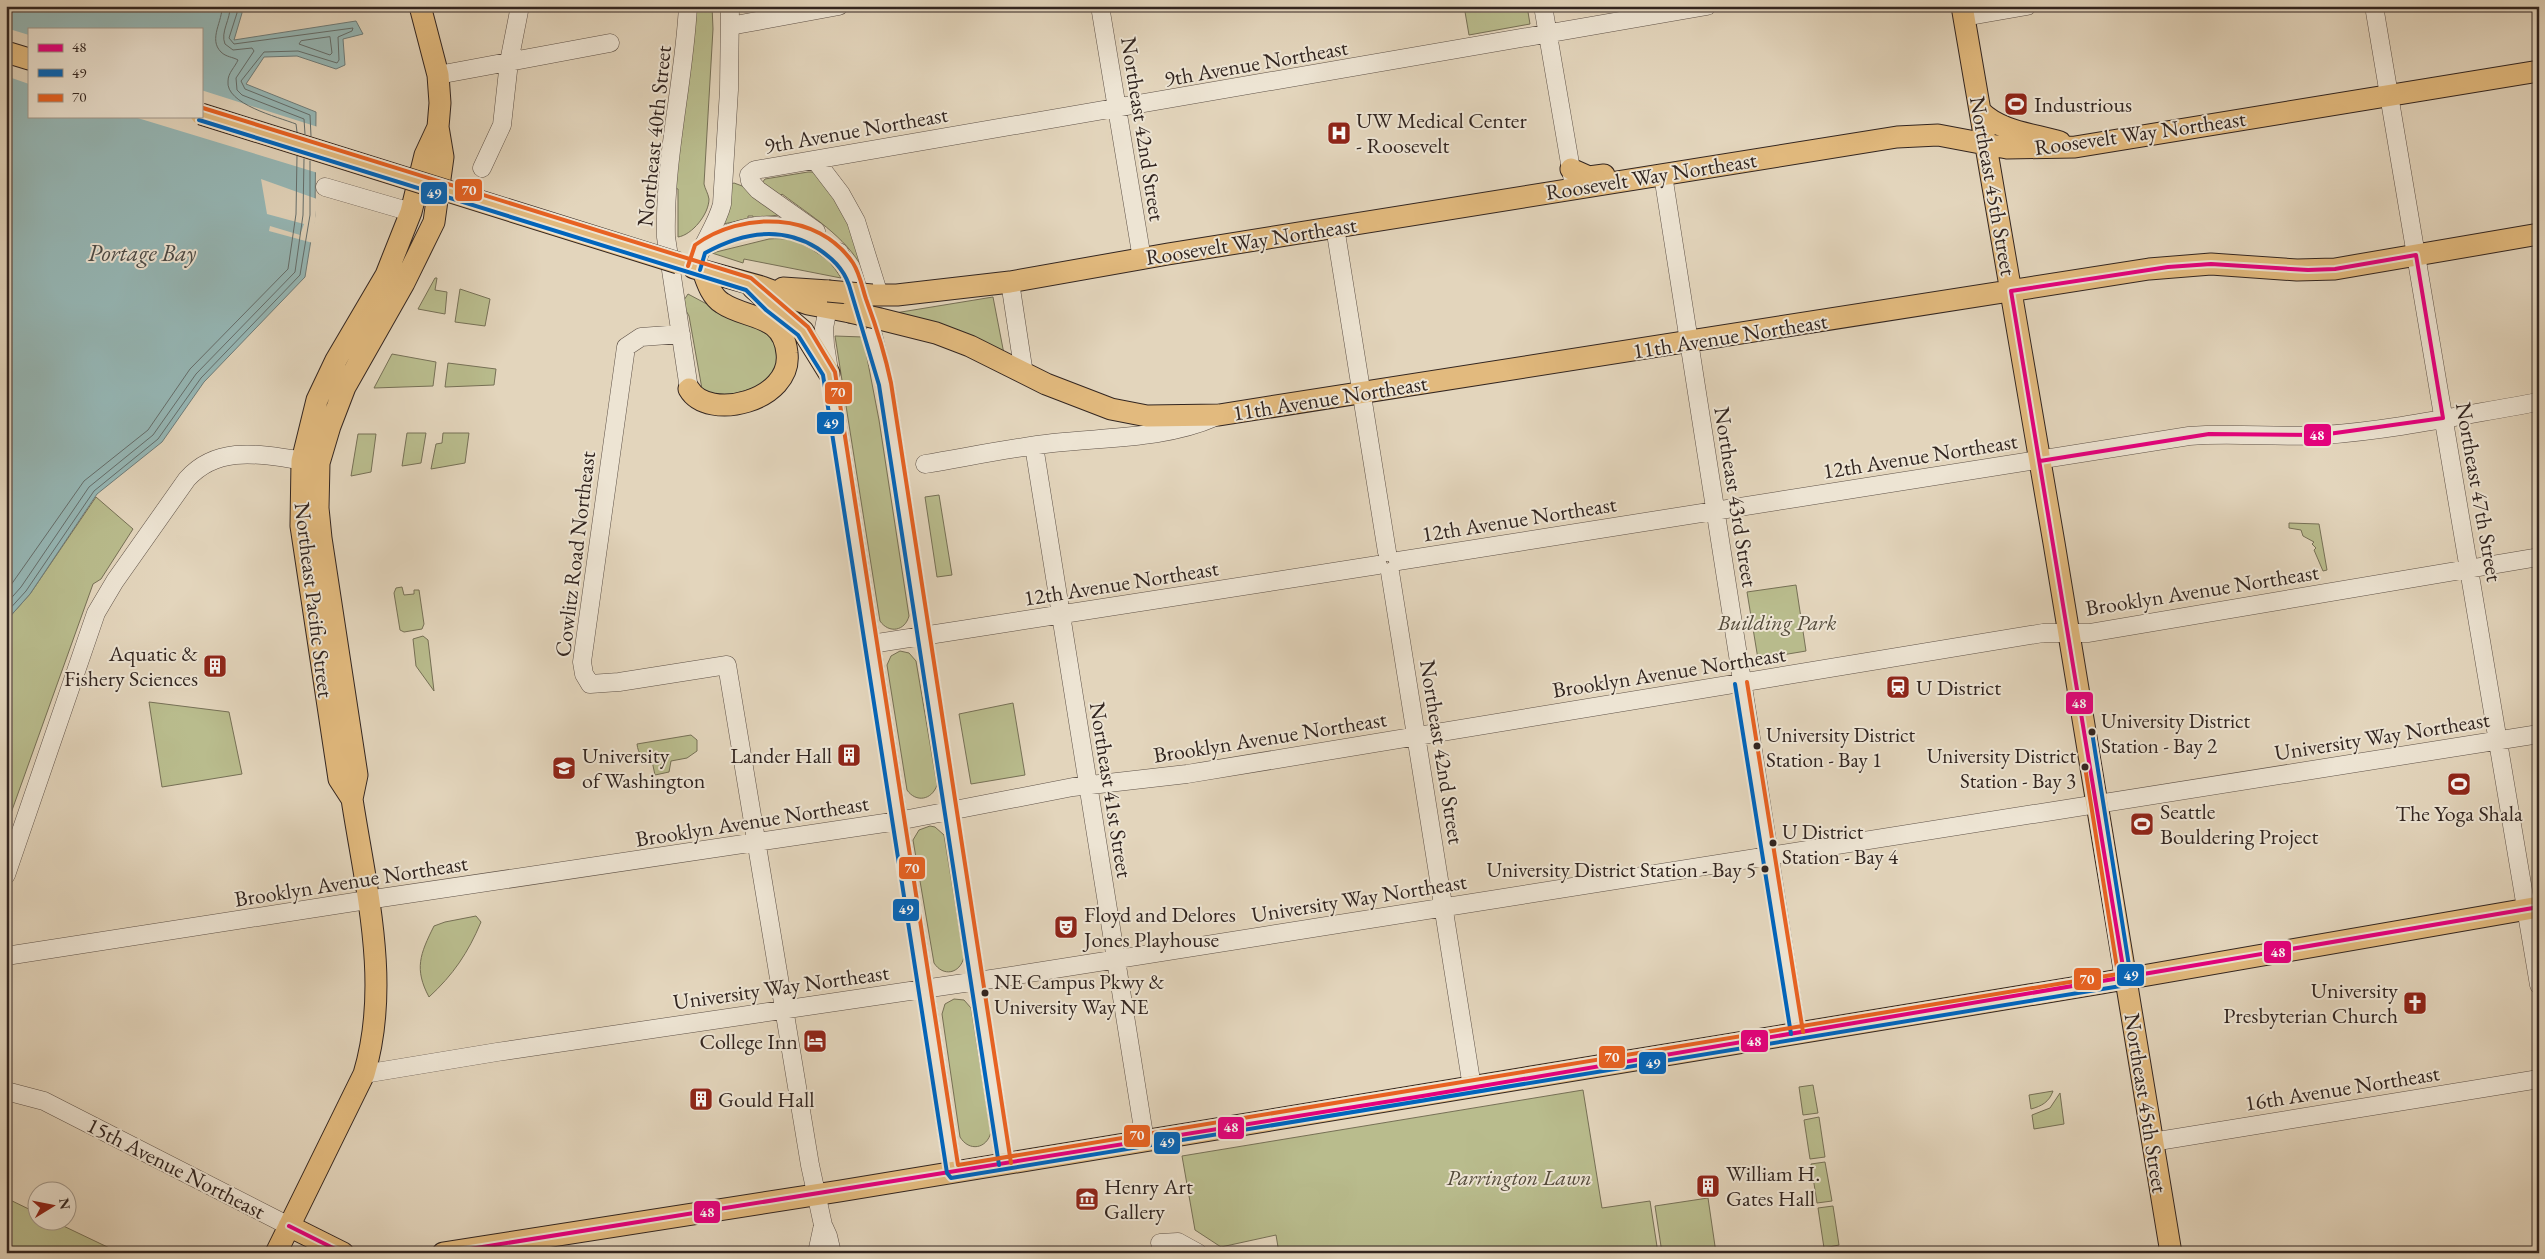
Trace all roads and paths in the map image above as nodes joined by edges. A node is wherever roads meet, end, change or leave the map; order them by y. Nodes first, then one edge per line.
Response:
1 (420, 6) edge
2 (520, 6) edge
3 (688, 6) edge
4 (730, 6) edge
5 (838, 6) edge
6 (1100, 6) edge
7 (1543, 6) edge
8 (1707, 6) edge
9 (2027, 6) edge
10 (2374, 6) edge
11 (1963, 12) edge
12 (730, 26) junction
13 (1547, 35) junction
14 (610, 43) dead end
15 (6, 52) edge
16 (28, 59) edge
17 (510, 62) junction
18 (2539, 70) edge
19 (438, 75) junction
20 (2389, 96) junction
21 (1117, 109) junction
22 (1980, 111) junction
23 (202, 114) edge
24 (438, 127) junction
25 (1986, 146) junction
26 (2075, 147) junction
27 (815, 160) junction
28 (482, 168) dead end
29 (725, 170) junction
30 (749, 175) junction
31 (1663, 175) junction
32 (1573, 179) junction
33 (325, 187) dead end
34 (411, 212) junction
35 (1335, 227) junction
36 (2539, 234) edge
37 (2416, 255) junction
38 (1142, 259) junction
39 (844, 261) junction
40 (694, 263) junction
41 (853, 278) dead end
42 (1010, 282) junction
43 (756, 286) junction
44 (2011, 291) junction
45 (876, 295) junction
46 (828, 299) junction
47 (876, 327) junction
48 (681, 334) junction
49 (1689, 342) junction
50 (829, 373) junction
51 (1024, 374) junction
52 (689, 389) joint
53 (1362, 393) junction
54 (2539, 402) edge
55 (1219, 415) junction
56 (2444, 418) junction
57 (1034, 446) junction
58 (2040, 461) junction
59 (311, 462) junction
60 (925, 464) dead end
61 (1716, 511) junction
62 (2539, 558) edge
63 (1388, 563) junction
64 (2469, 569) junction
65 (1061, 616) junction
66 (2069, 633) junction
67 (922, 636) junction
68 (871, 644) junction
69 (1741, 683) junction
70 (2539, 734) edge
71 (1417, 737) junction
72 (2498, 740) junction
73 (1089, 785) junction
74 (2096, 804) junction
75 (950, 810) junction
76 (898, 822) junction
77 (758, 842) junction
78 (1770, 856) junction
79 (6, 875) edge
80 (367, 900) junction
81 (1444, 908) junction
82 (2533, 908) edge
83 (6, 956) edge
84 (1116, 960) junction
85 (2125, 979) junction
86 (976, 981) junction
87 (2539, 985) edge
88 (923, 989) junction
89 (784, 1010) junction
90 (1797, 1033) junction
91 (364, 1074) junction
92 (2539, 1079) edge
93 (1472, 1087) junction
94 (6, 1091) edge
95 (1145, 1141) junction
96 (2152, 1142) junction
97 (1005, 1164) junction
98 (953, 1172) junction
99 (817, 1195) junction
100 (823, 1225) junction
101 (289, 1226) junction
102 (1160, 1243) dead end
103 (276, 1253) edge
104 (343, 1253) edge
105 (443, 1253) edge
106 (817, 1253) edge
107 (832, 1253) edge
108 (1198, 1253) edge
109 (2171, 1253) edge

1 - 19 main road
2 - 17 street
3 - 48 street, Northeast 40th Street
4 - 12 street
5 - 12 street
6 - 21 street, Northeast 42nd Street
7 - 13 street
8 - 13 street, 9th Avenue Northeast
9 - 11 street
10 - 20 street, Northeast 47th Street
11 - 22 main road, Northeast 45th Street
12 - 29 street
13 - 21 street, 9th Avenue Northeast
13 - 32 street
14 - 17 street
15 - 16 main road
17 - 19 street
17 - 28 street
18 - 20 main road, Roosevelt Way Northeast
19 - 24 main road
20 - 26 main road, Roosevelt Way Northeast
20 - 37 street, Northeast 47th Street
21 - 27 street, 9th Avenue Northeast
21 - 38 street, Northeast 42nd Street
22 - 25 main road, Northeast 45th Street
22 - 26 main road
23 - 40 main road, bridge
24 - 34 main road, Northeast Pacific Street
24 - 59 main road, Northeast Pacific Street
25 - 26 main road, Roosevelt Way Northeast
25 - 31 main road, Roosevelt Way Northeast
25 - 44 main road, Northeast 45th Street
27 - 30 street, 9th Avenue Northeast
27 - 45 street
29 - 30 street, 9th Avenue Northeast
29 - 40 street
30 - 39 street
31 - 32 main road, Roosevelt Way Northeast
31 - 49 street, Northeast 43rd Street
32 - 35 main road, Roosevelt Way Northeast
33 - 34 street
34 - 59 main road, Northeast Pacific Street
35 - 38 main road, Roosevelt Way Northeast
35 - 53 street, Northeast 42nd Street
36 - 37 main road, 11th Avenue Northeast
37 - 44 main road, 11th Avenue Northeast
37 - 56 street, Northeast 47th Street
38 - 42 main road, Roosevelt Way Northeast
39 - 40 street
39 - 41 street
40 - 43 main road
40 - 52 main road
42 - 45 main road, Roosevelt Way Northeast
42 - 51 street
43 - 46 main road
43 - 50 main road
44 - 49 main road, 11th Avenue Northeast
44 - 58 main road, Northeast 45th Street
45 - 46 main road, Roosevelt Way Northeast
46 - 47 main road, bridge
46 - 50 street
47 - 51 main road
47 - 67 street
48 - 52 street, Northeast 40th Street
48 - 77 street, Cowlitz Road Northeast
49 - 53 main road, 11th Avenue Northeast
49 - 61 street, Northeast 43rd Street
50 - 68 street
51 - 55 main road
53 - 55 main road, 11th Avenue Northeast
53 - 63 street, Northeast 42nd Street
54 - 56 street, 12th Avenue Northeast
55 - 57 street, 11th Avenue Northeast
56 - 58 street, 12th Avenue Northeast
56 - 64 street, Northeast 47th Street
57 - 60 street, 11th Avenue Northeast
57 - 65 street, Northeast 41st Street
58 - 61 street, 12th Avenue Northeast
58 - 66 main road, Northeast 45th Street
59 - 79 street
59 - 80 main road, Northeast Pacific Street
61 - 63 street, 12th Avenue Northeast
61 - 69 street, Northeast 43rd Street
62 - 64 street, Brooklyn Avenue Northeast
63 - 65 street, 12th Avenue Northeast
63 - 71 street, Northeast 42nd Street
64 - 66 street, Brooklyn Avenue Northeast
64 - 72 street, Northeast 47th Street
65 - 67 street, 12th Avenue Northeast
65 - 73 street, Northeast 41st Street
66 - 69 street, Brooklyn Avenue Northeast
66 - 74 main road, Northeast 45th Street
67 - 68 street, 12th Avenue Northeast
67 - 75 street
68 - 76 street
69 - 71 street, Brooklyn Avenue Northeast
69 - 78 street, Northeast 43rd Street
70 - 72 street, University Way Northeast
71 - 73 street, Brooklyn Avenue Northeast
71 - 81 street, Northeast 42nd Street
72 - 74 street, University Way Northeast
72 - 82 street, Northeast 47th Street
73 - 75 street, Brooklyn Avenue Northeast
73 - 84 street, Northeast 41st Street
74 - 78 street, University Way Northeast
74 - 85 main road, Northeast 45th Street
75 - 76 street, Brooklyn Avenue Northeast
75 - 86 street
76 - 77 street, Brooklyn Avenue Northeast
76 - 88 street
77 - 80 street, Brooklyn Avenue Northeast
77 - 89 street
78 - 81 street, University Way Northeast
78 - 90 street, Northeast 43rd Street
80 - 83 street, Brooklyn Avenue Northeast
80 - 91 main road, Northeast Pacific Street
81 - 84 street, University Way Northeast
81 - 93 street, Northeast 42nd Street
82 - 85 main road
82 - 87 street, Northeast 47th Street
84 - 86 street, University Way Northeast
84 - 95 street, Northeast 41st Street
85 - 90 main road
85 - 96 main road, Northeast 45th Street
86 - 88 street, University Way Northeast
86 - 97 street
88 - 89 street, University Way Northeast
88 - 98 street
89 - 91 street, University Way Northeast
89 - 99 street
90 - 93 main road
91 - 101 main road, Northeast Pacific Street
92 - 96 street, 16th Avenue Northeast
93 - 95 main road
94 - 101 street, 15th Avenue Northeast
95 - 97 main road
96 - 109 main road, Northeast 45th Street
97 - 98 main road
98 - 99 main road
99 - 100 street
99 - 105 main road
100 - 106 street
100 - 107 street
101 - 103 main road, Northeast Pacific Street
101 - 104 main road, 15th Avenue Northeast
102 - 108 street

